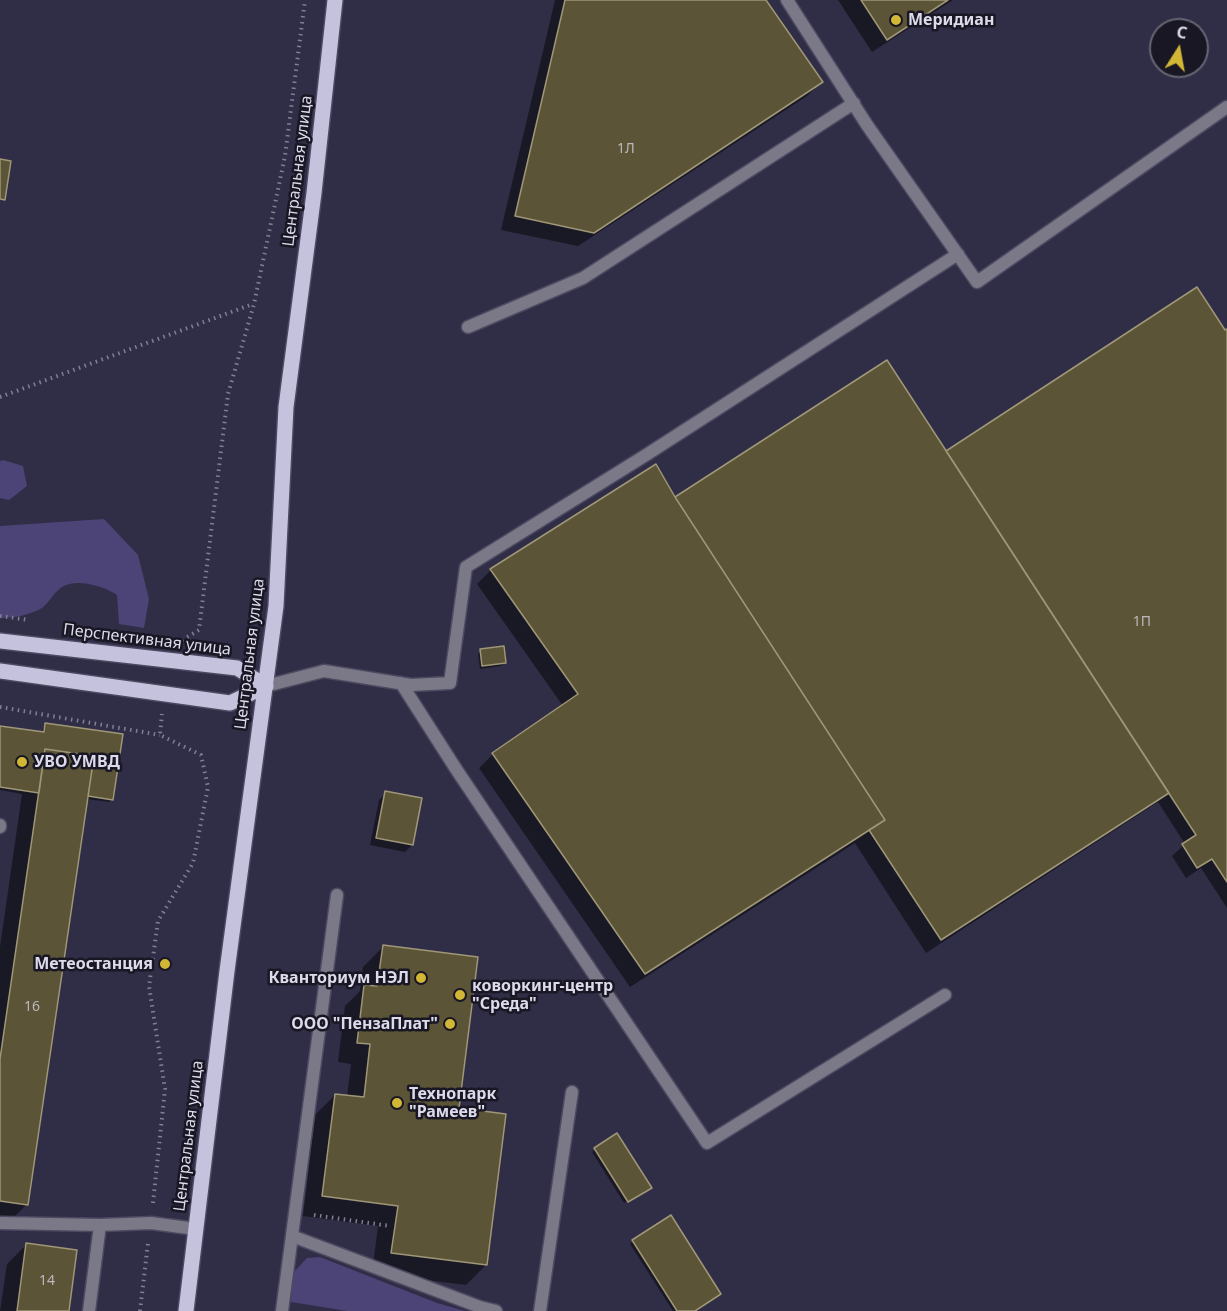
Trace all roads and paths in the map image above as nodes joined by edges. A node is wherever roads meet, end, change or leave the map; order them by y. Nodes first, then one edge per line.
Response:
1 (305, 0) edge
2 (335, 0) edge
3 (787, 0) edge
4 (854, 103) junction
5 (1227, 107) edge
6 (958, 254) junction
7 (254, 304) junction
8 (468, 327) dead end
9 (0, 397) edge
10 (0, 641) edge
11 (166, 659) junction
12 (0, 671) edge
13 (401, 682) junction
14 (266, 686) junction
15 (164, 694) junction
16 (0, 707) edge
17 (160, 735) junction
18 (337, 895) dead end
19 (945, 995) dead end
20 (572, 1092) dead end
21 (295, 1213) junction
22 (0, 1223) edge
23 (151, 1223) junction
24 (99, 1225) junction
25 (390, 1226) dead end
26 (196, 1229) junction
27 (292, 1236) junction
28 (89, 1311) edge
29 (140, 1311) edge
30 (186, 1311) edge
31 (282, 1311) edge
32 (496, 1311) edge
33 (540, 1311) edge

1 - 7 path
2 - 14 main road, Центральная улица
3 - 4 lane
4 - 6 lane
4 - 8 lane
5 - 6 lane
6 - 13 lane
7 - 9 path
7 - 11 path
10 - 11 main road, Перспективная улица
11 - 14 main road, Перспективная улица
12 - 15 main road
13 - 14 lane
13 - 19 lane
14 - 15 main road
14 - 26 main road, Центральная улица
15 - 17 path
16 - 17 path
17 - 23 path
18 - 21 lane
20 - 33 lane
21 - 25 path
21 - 27 lane
22 - 24 lane
23 - 24 lane
23 - 26 lane
23 - 29 path
24 - 28 lane
26 - 30 main road, Центральная улица
27 - 31 lane
27 - 32 lane

